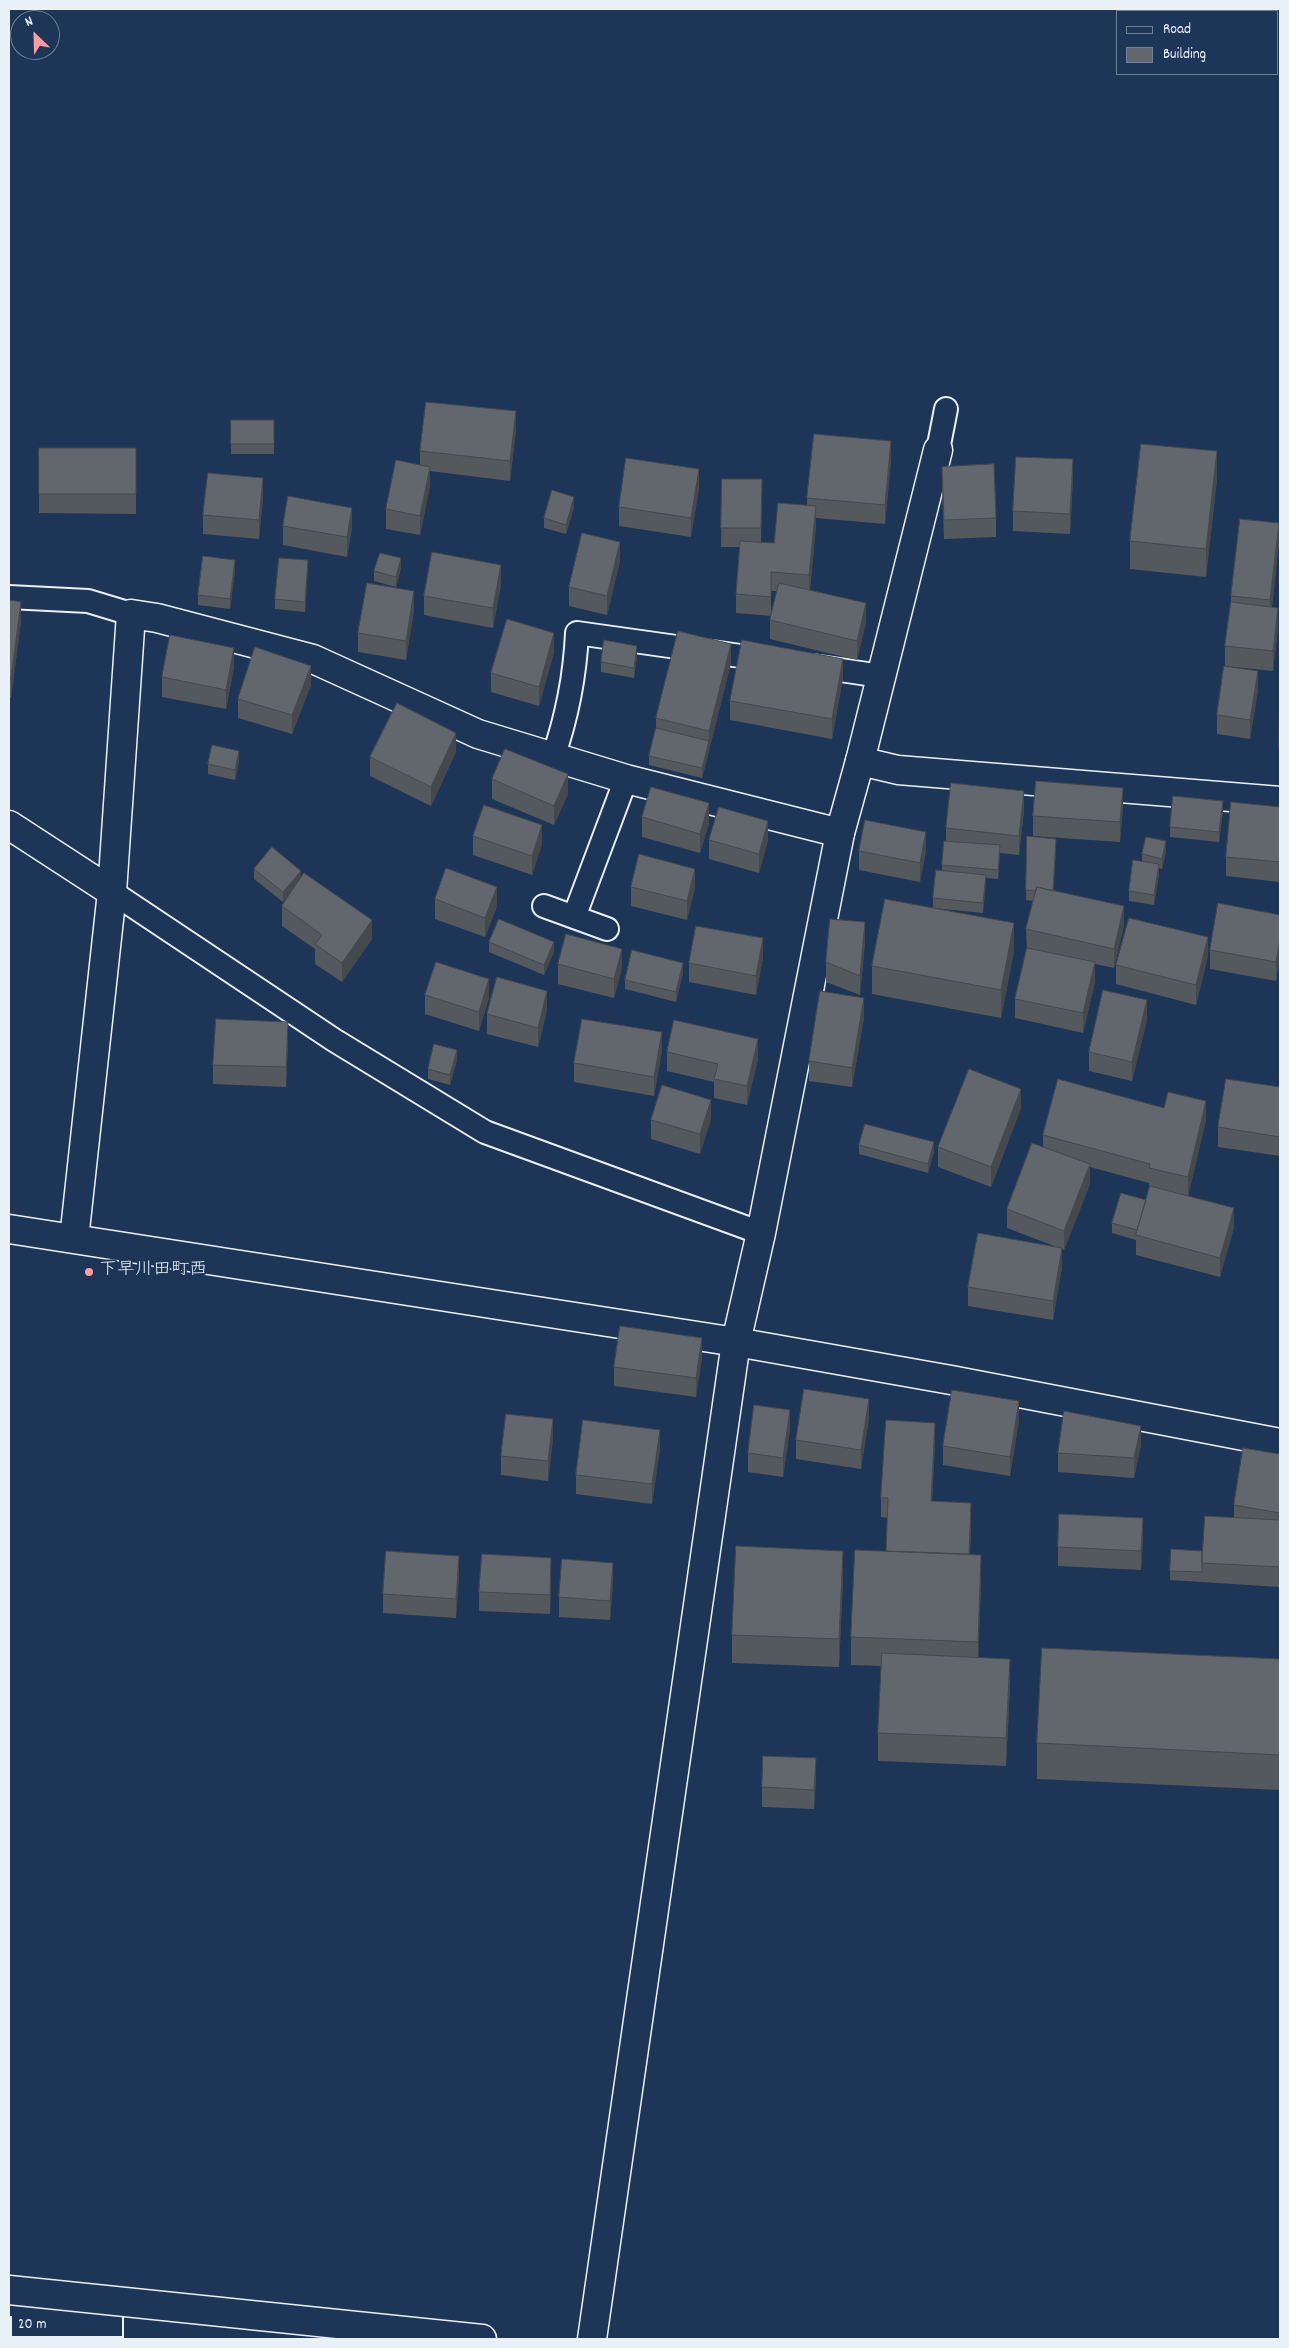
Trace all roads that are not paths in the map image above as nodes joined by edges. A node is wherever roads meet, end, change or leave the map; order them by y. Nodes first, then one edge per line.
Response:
1 (946, 409) dead end
2 (938, 450) joint
3 (9, 597) edge
4 (131, 614) junction
5 (881, 676) junction
6 (553, 757) junction
7 (860, 761) junction
8 (626, 780) junction
9 (1280, 801) edge
10 (9, 825) edge
11 (840, 833) junction
12 (112, 892) junction
13 (544, 906) dead end
14 (574, 917) junction
15 (607, 929) dead end
16 (9, 1229) edge
17 (761, 1233) junction
18 (74, 1239) junction
19 (736, 1342) junction
20 (1280, 1443) edge
21 (9, 2290) edge
22 (482, 2339) edge
23 (592, 2339) edge

1 - 2 lane
2 - 5 street
3 - 4 lane
4 - 6 street
4 - 12 street
5 - 6 lane
5 - 7 street
6 - 8 street
7 - 9 street
7 - 11 street
8 - 11 street
8 - 14 lane
10 - 12 street
11 - 17 street
12 - 17 lane
12 - 18 street
13 - 14 lane
14 - 15 lane
16 - 18 street
17 - 19 street
18 - 19 street
19 - 20 street
19 - 23 street
21 - 22 street

